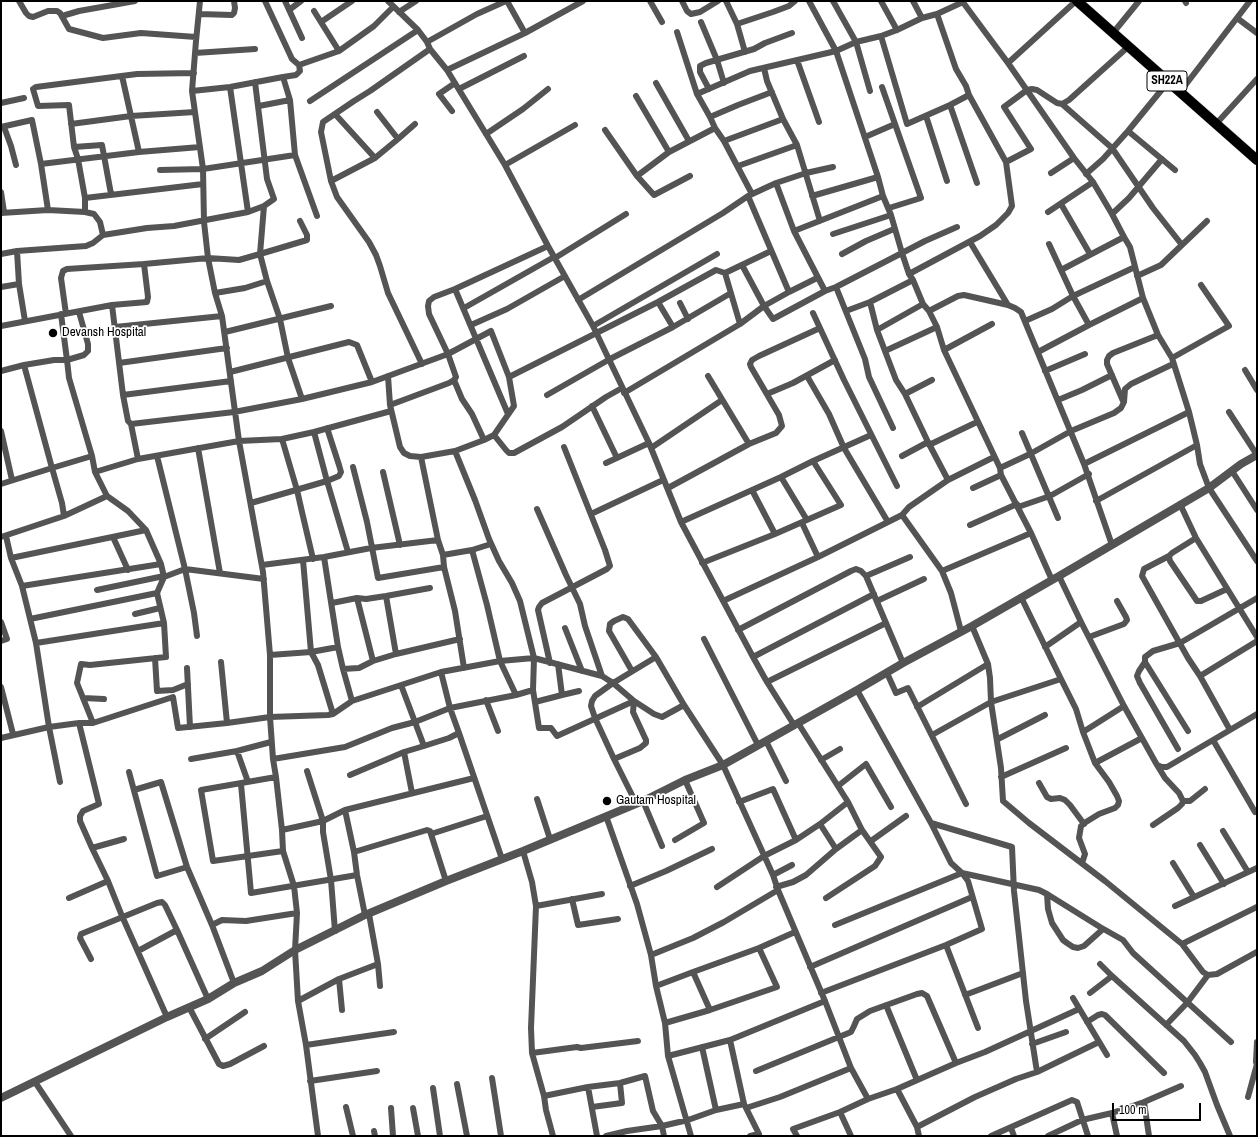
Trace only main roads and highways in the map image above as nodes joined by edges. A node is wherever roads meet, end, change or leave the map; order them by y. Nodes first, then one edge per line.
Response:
1 (1077, 1) edge
2 (1257, 160) edge

1 - 2 main road, SH22A

